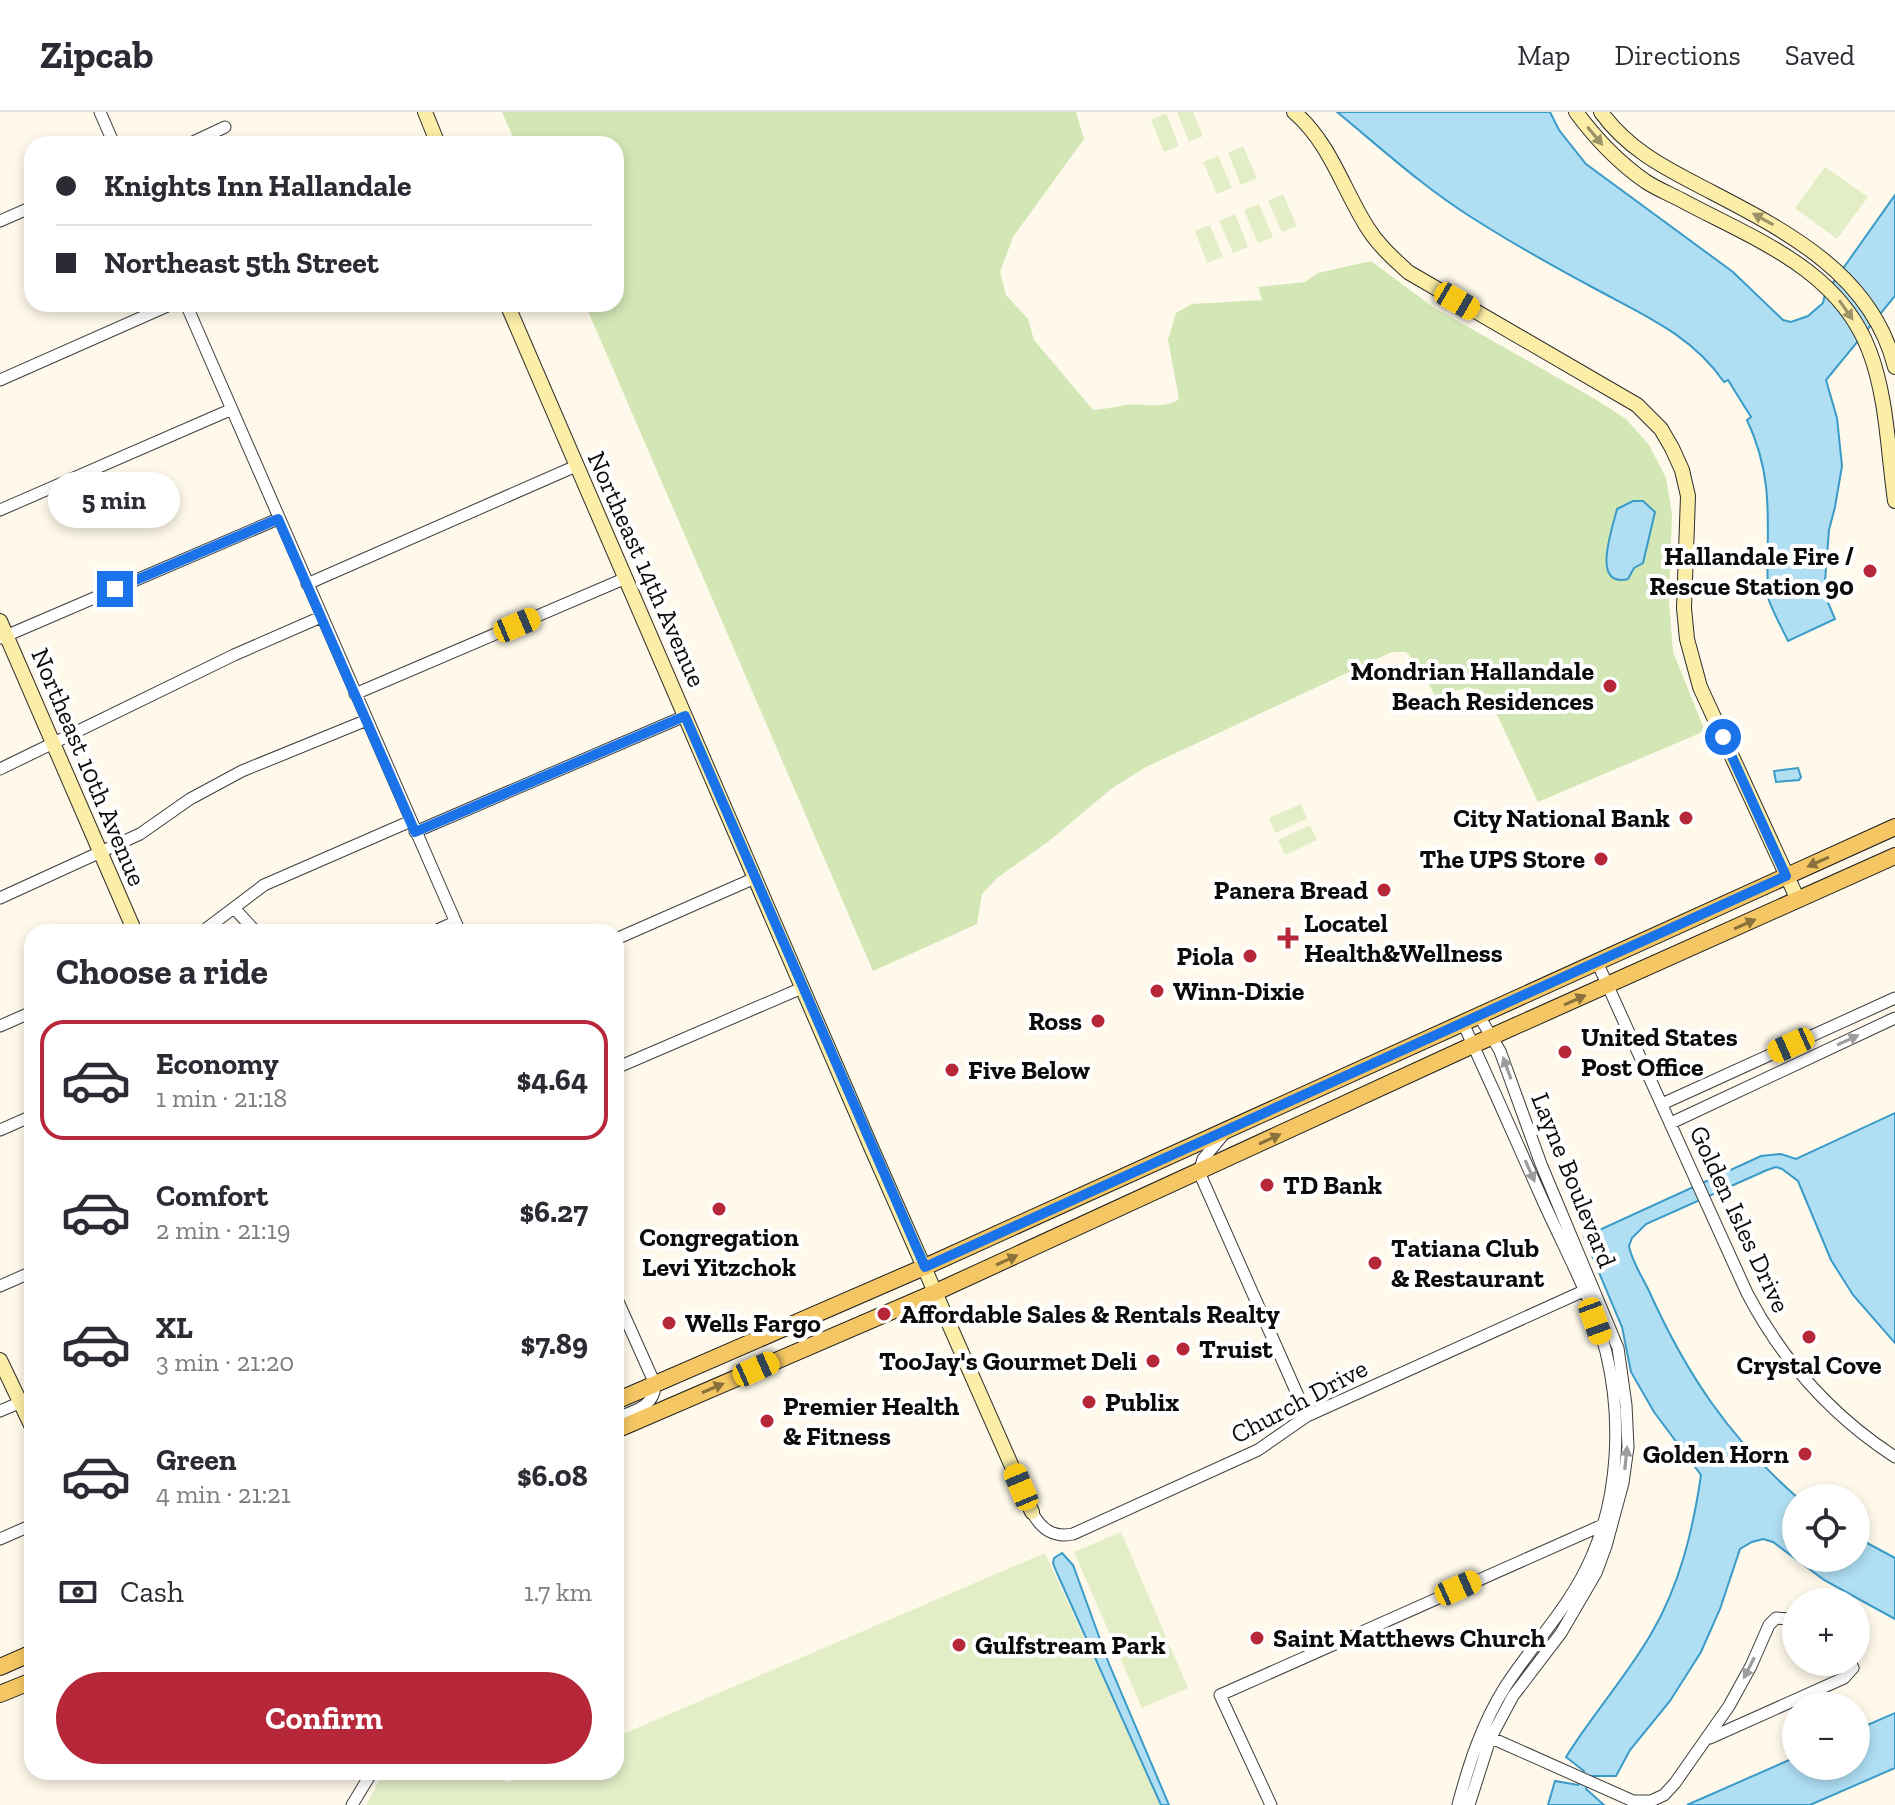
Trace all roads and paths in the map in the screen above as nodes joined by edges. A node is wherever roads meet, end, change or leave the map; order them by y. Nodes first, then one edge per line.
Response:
1 (100, 112) edge
2 (425, 112) edge
3 (1294, 112) edge
4 (1576, 112) edge
5 (1601, 112) edge
6 (225, 127) dead end
7 (110, 136) edge
8 (206, 136) edge
9 (435, 136) edge
10 (24, 210) edge
11 (0, 221) edge
12 (154, 312) edge
13 (189, 312) edge
14 (510, 312) edge
15 (1895, 367) edge
16 (0, 380) edge
17 (230, 410) junction
18 (576, 466) junction
19 (1895, 501) edge
20 (0, 510) edge
21 (278, 519) junction
22 (626, 578) junction
23 (307, 584) junction
24 (321, 617) junction
25 (0, 621) edge
26 (3, 637) edge
27 (355, 694) junction
28 (685, 716) junction
29 (367, 720) junction
30 (53, 744) junction
31 (0, 769) edge
32 (413, 826) junction
33 (1895, 827) edge
34 (101, 854) junction
35 (1895, 856) edge
36 (1786, 876) junction
37 (755, 878) junction
38 (0, 898) edge
39 (1798, 900) junction
40 (234, 908) junction
41 (132, 924) edge
42 (213, 924) edge
43 (249, 924) edge
44 (457, 924) edge
45 (624, 935) edge
46 (1597, 962) junction
47 (1608, 985) junction
48 (802, 988) junction
49 (1895, 998) edge
50 (24, 1016) edge
51 (1895, 1018) edge
52 (1471, 1020) junction
53 (0, 1026) edge
54 (1491, 1037) junction
55 (1473, 1045) junction
56 (624, 1065) edge
57 (1662, 1104) junction
58 (24, 1120) edge
59 (1671, 1123) junction
60 (1230, 1129) junction
61 (0, 1130) edge
62 (1187, 1149) junction
63 (1199, 1172) junction
64 (1146, 1196) junction
65 (925, 1267) junction
66 (24, 1276) edge
67 (0, 1286) edge
68 (1588, 1289) junction
69 (936, 1292) junction
70 (624, 1315) edge
71 (742, 1347) junction
72 (0, 1360) edge
73 (655, 1384) junction
74 (624, 1398) edge
75 (19, 1403) junction
76 (666, 1408) junction
77 (0, 1411) edge
78 (24, 1412) edge
79 (624, 1414) edge
80 (1307, 1416) junction
81 (624, 1426) edge
82 (1895, 1457) edge
83 (1032, 1512) joint
84 (1608, 1523) junction
85 (24, 1528) edge
86 (0, 1539) edge
87 (1782, 1618) edge
88 (24, 1656) edge
89 (0, 1667) edge
90 (1846, 1676) edge
91 (24, 1684) edge
92 (0, 1694) edge
93 (1485, 1734) junction
94 (1708, 1738) junction
95 (367, 1780) edge
96 (352, 1805) edge
97 (1271, 1805) edge
98 (1458, 1805) edge
99 (1469, 1805) edge

1 - 7 street
2 - 9 street
3 - 36 street
4 -> 19 street
15 -> 5 street
6 - 8 street
10 - 11 street
12 - 16 street
13 - 17 street
14 - 18 street, Northeast 14th Avenue
17 - 20 street
17 - 21 street
18 - 22 street, Northeast 14th Avenue
18 - 23 street
21 - 23 street
21 - 26 street
22 - 27 street
22 - 28 street, Northeast 14th Avenue
23 - 24 street
24 - 27 street
24 - 30 street
25 - 26 street, Northeast 10th Avenue
26 - 30 street, Northeast 10th Avenue
27 - 29 street
28 - 32 street
28 - 37 street, Northeast 14th Avenue
29 - 32 street
29 - 34 street
30 - 31 street
30 - 34 street, Northeast 10th Avenue
32 - 40 street
32 - 44 street
33 -> 36 main road
34 - 38 street
34 - 41 street, Northeast 10th Avenue
35 - 39 main road
36 - 39 street
36 - 46 main road
37 - 45 street
37 - 48 street, Northeast 14th Avenue
47 -> 39 main road
40 - 42 street
40 - 43 street
46 - 47 street, Golden Isles Drive
46 - 52 main road
54 -> 47 main road
47 - 57 street, Golden Isles Drive
48 - 56 street
48 - 65 street, Northeast 14th Avenue
49 - 57 street
50 - 53 street
59 -> 51 street
52 - 54 street, Layne Boulevard
52 - 55 street, Layne Boulevard
52 - 60 main road
54 - 55 main road
68 -> 54 street, Layne Boulevard
63 -> 55 main road
55 -> 68 street, Layne Boulevard
57 - 59 street, Golden Isles Drive
58 - 61 street
59 - 82 street, Golden Isles Drive
60 - 62 main road
60 - 63 street
62 - 64 main road
62 - 65 main road
63 - 64 main road
63 - 80 street
69 -> 64 main road
65 - 69 street, Northeast 14th Avenue
65 - 71 main road
66 - 67 street
68 - 80 street, Church Drive
68 - 84 street, Layne Boulevard
76 -> 69 main road
69 - 83 street, Northeast 14th Avenue
70 - 73 street
71 - 73 main road
71 - 76 main road
72 - 75 street
73 - 74 main road
73 - 79 street
75 - 77 street
75 - 78 street
76 - 81 main road
80 - 83 street, Church Drive
84 - 93 street, Layne Boulevard
84 - 97 street
85 - 86 street
87 -> 94 street
88 - 89 main road
90 - 94 street
91 - 92 main road
93 - 94 street
93 - 98 street, Layne Boulevard
93 - 99 street, Layne Boulevard
95 - 96 street

